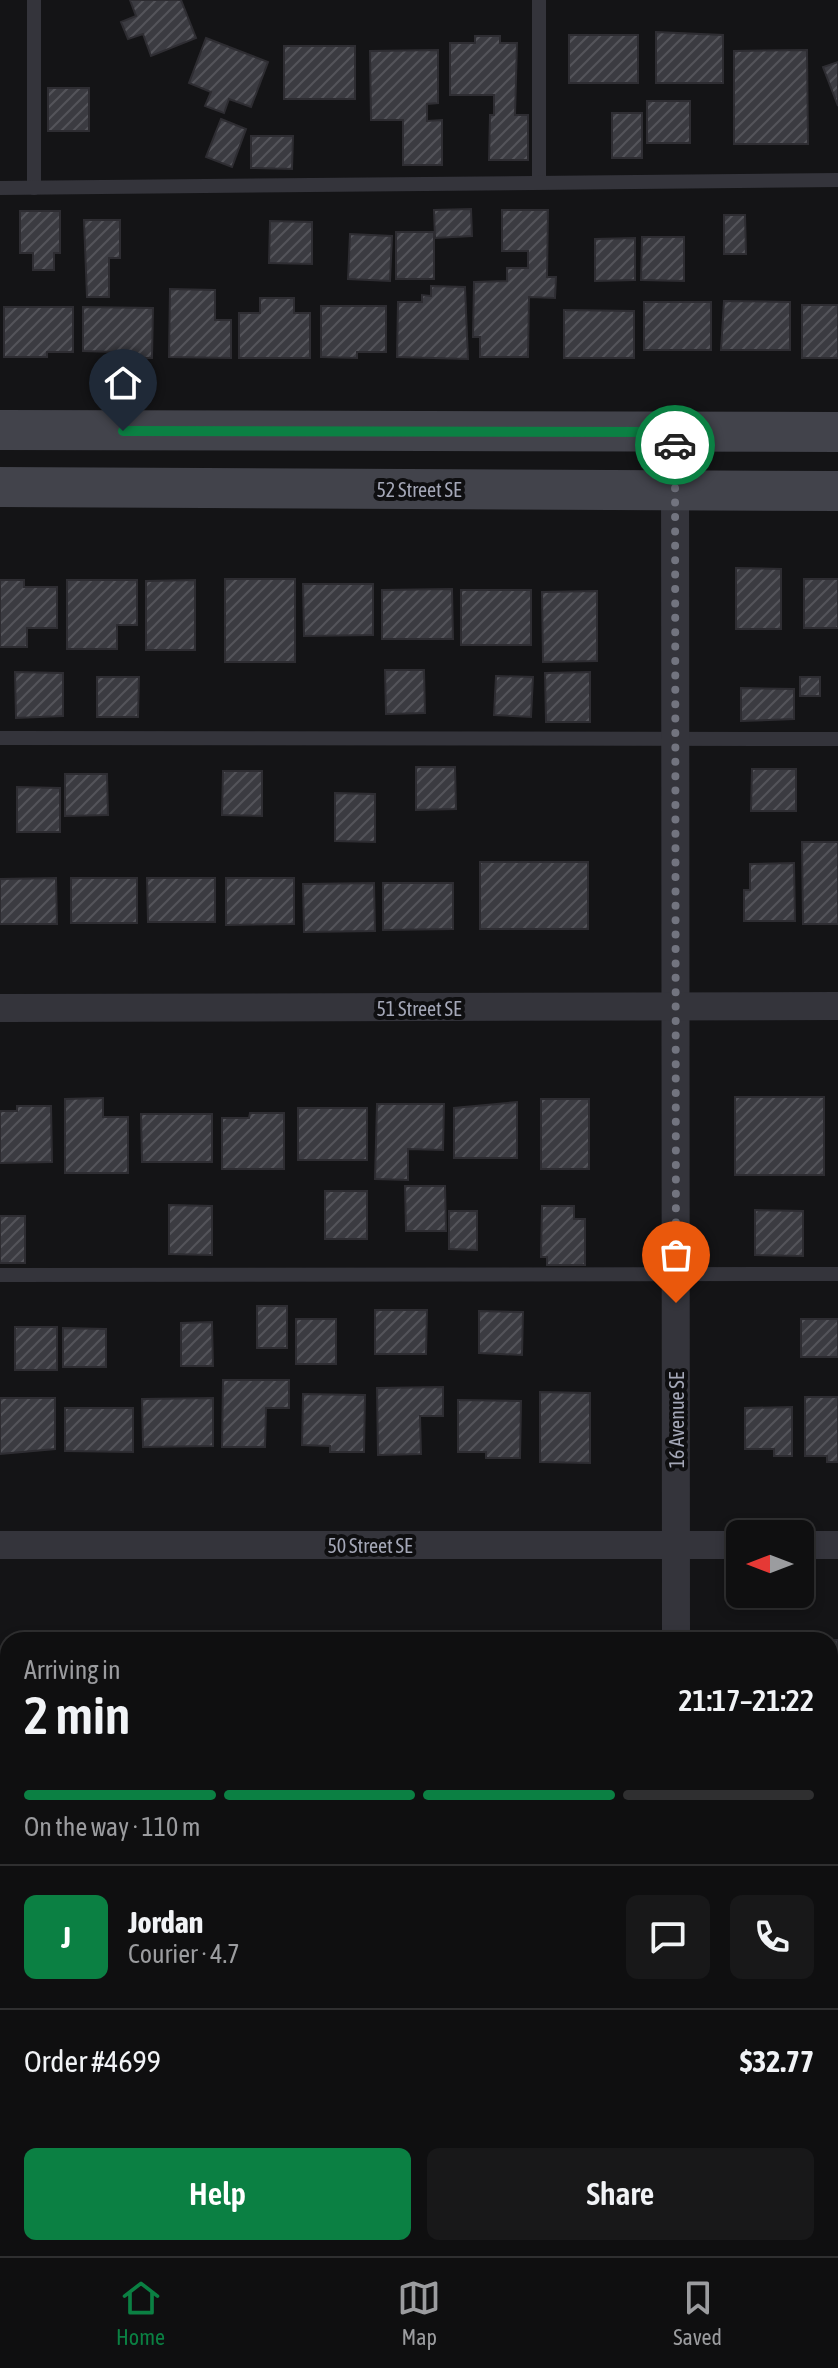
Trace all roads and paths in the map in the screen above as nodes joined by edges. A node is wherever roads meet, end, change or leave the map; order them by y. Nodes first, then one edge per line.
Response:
1 (34, 0) edge
2 (539, 0) edge
3 (838, 180) edge
4 (539, 182) junction
5 (0, 188) edge
6 (34, 188) junction
7 (0, 430) edge
8 (675, 432) junction
9 (838, 432) edge
10 (0, 487) edge
11 (675, 490) junction
12 (838, 491) edge
13 (0, 738) edge
14 (675, 739) junction
15 (838, 739) edge
16 (838, 1006) edge
17 (676, 1007) junction
18 (0, 1008) edge
19 (676, 1273) junction
20 (838, 1274) edge
21 (0, 1275) edge
22 (0, 1545) edge
23 (676, 1545) junction
24 (726, 1545) edge
25 (814, 1545) edge
26 (838, 1545) edge
27 (676, 1632) edge

1 - 6 lane
2 - 4 lane
3 - 4 lane
4 - 6 lane
5 - 6 lane
7 - 8 main road
8 - 9 main road
8 - 11 street, 16 Avenue SE
10 - 11 main road, 52 Street SE
11 - 12 main road, 52 Street SE
11 - 14 street, 16 Avenue SE
13 - 14 lane
14 - 15 lane
14 - 17 street, 16 Avenue SE
16 - 17 street, 51 Street SE
17 - 18 street, 51 Street SE
17 - 19 street, 16 Avenue SE
19 - 20 lane
19 - 21 lane
19 - 23 street, 16 Avenue SE
22 - 23 street, 50 Street SE
23 - 24 street, 50 Street SE
23 - 27 street, 16 Avenue SE
25 - 26 street

